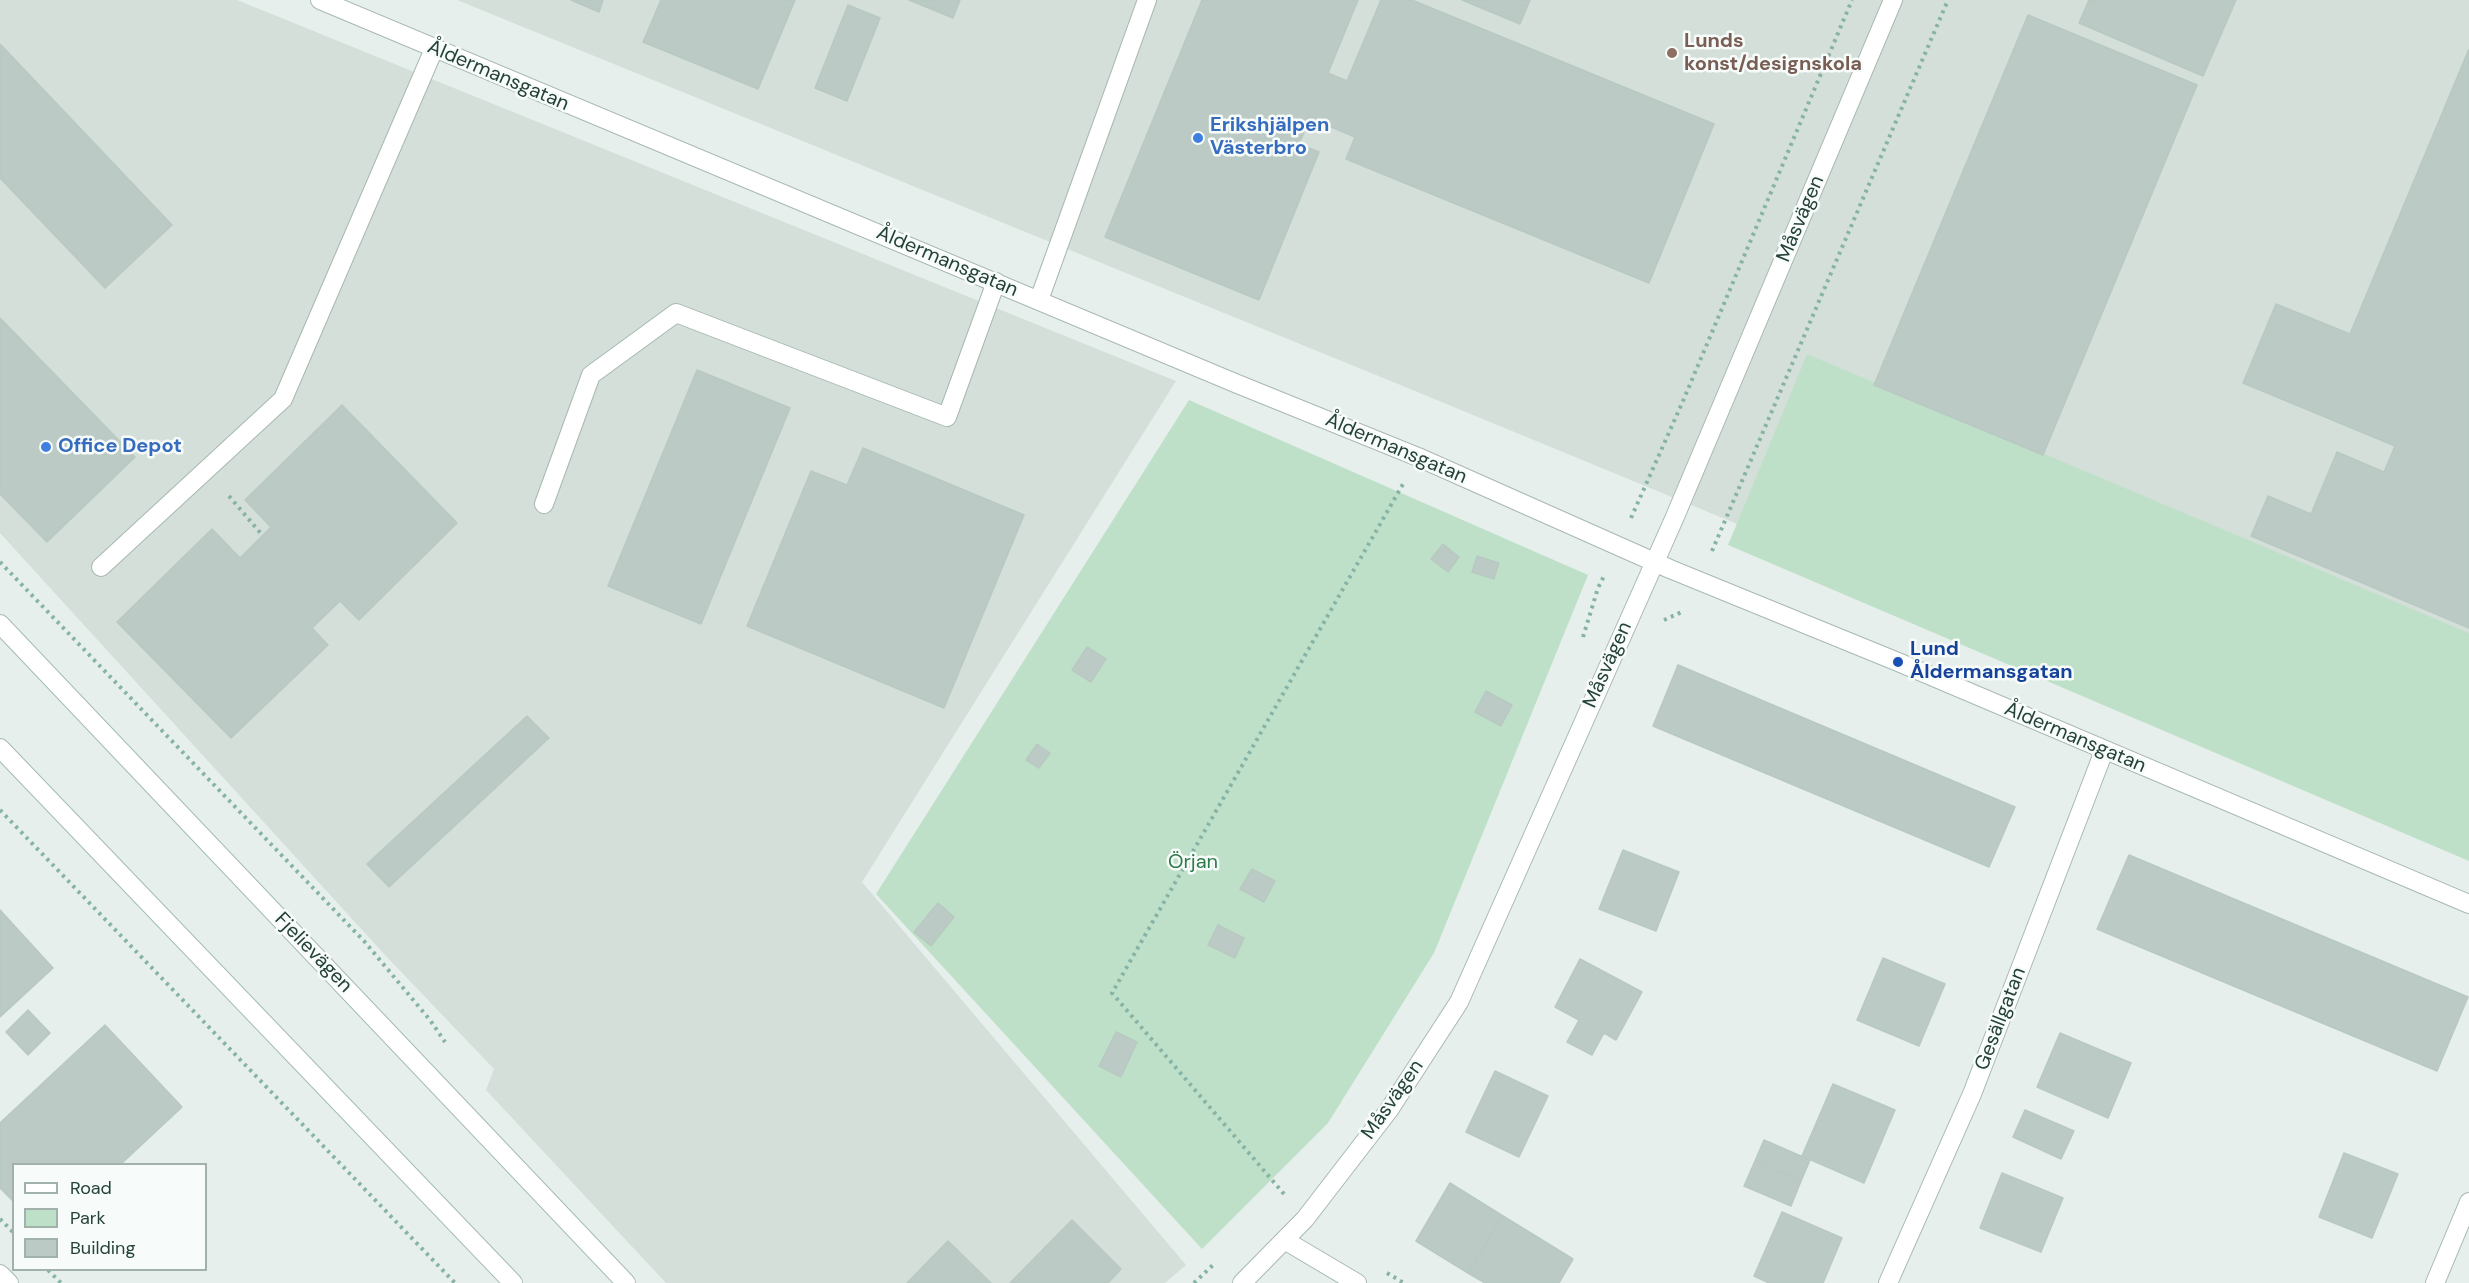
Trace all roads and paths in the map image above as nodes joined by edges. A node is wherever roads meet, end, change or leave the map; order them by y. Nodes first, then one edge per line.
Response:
1 (320, 0) edge
2 (1148, 0) edge
3 (1852, 0) edge
4 (1893, 0) edge
5 (1948, 0) edge
6 (434, 49) junction
7 (996, 282) junction
8 (1039, 300) junction
9 (1418, 457) junction
10 (229, 496) dead end
11 (544, 504) dead end
12 (263, 536) dead end
13 (1619, 544) junction
14 (1655, 561) junction
15 (0, 562) edge
16 (101, 567) dead end
17 (1699, 580) junction
18 (0, 624) edge
19 (1580, 646) dead end
20 (0, 748) edge
21 (2104, 751) junction
22 (0, 810) edge
23 (2469, 904) edge
24 (449, 1047) dead end
25 (1294, 1187) dead end
26 (1285, 1196) junction
27 (1279, 1202) dead end
28 (2469, 1202) edge
29 (0, 1219) edge
30 (12, 1231) edge
31 (1286, 1240) junction
32 (50, 1271) edge
33 (0, 1274) edge
34 (9, 1283) edge
35 (62, 1283) edge
36 (455, 1283) edge
37 (513, 1283) edge
38 (626, 1283) edge
39 (1242, 1283) edge
40 (1357, 1283) edge
41 (1888, 1283) edge
42 (2435, 1283) edge

1 - 6 street, Åldermansgatan
2 - 8 street
3 - 13 path
4 - 14 street, Måsvägen
5 - 17 path
6 - 7 street, Åldermansgatan
6 - 16 street
7 - 8 street, Åldermansgatan
7 - 11 street
8 - 9 street, Åldermansgatan
9 - 13 street, Åldermansgatan
9 - 26 path
10 - 12 path
13 - 14 street, Åldermansgatan
13 - 19 path
14 - 17 street, Åldermansgatan
14 - 31 street, Måsvägen
15 - 24 path
17 - 21 street, Åldermansgatan
18 - 38 street, Fjelievägen
20 - 37 street
21 - 23 street, Åldermansgatan
21 - 41 street, Gesällgatan
22 - 36 path
25 - 26 path
26 - 27 path
28 - 42 street
29 - 30 path
31 - 39 street, Måsvägen
31 - 40 street
32 - 35 path
33 - 34 street

